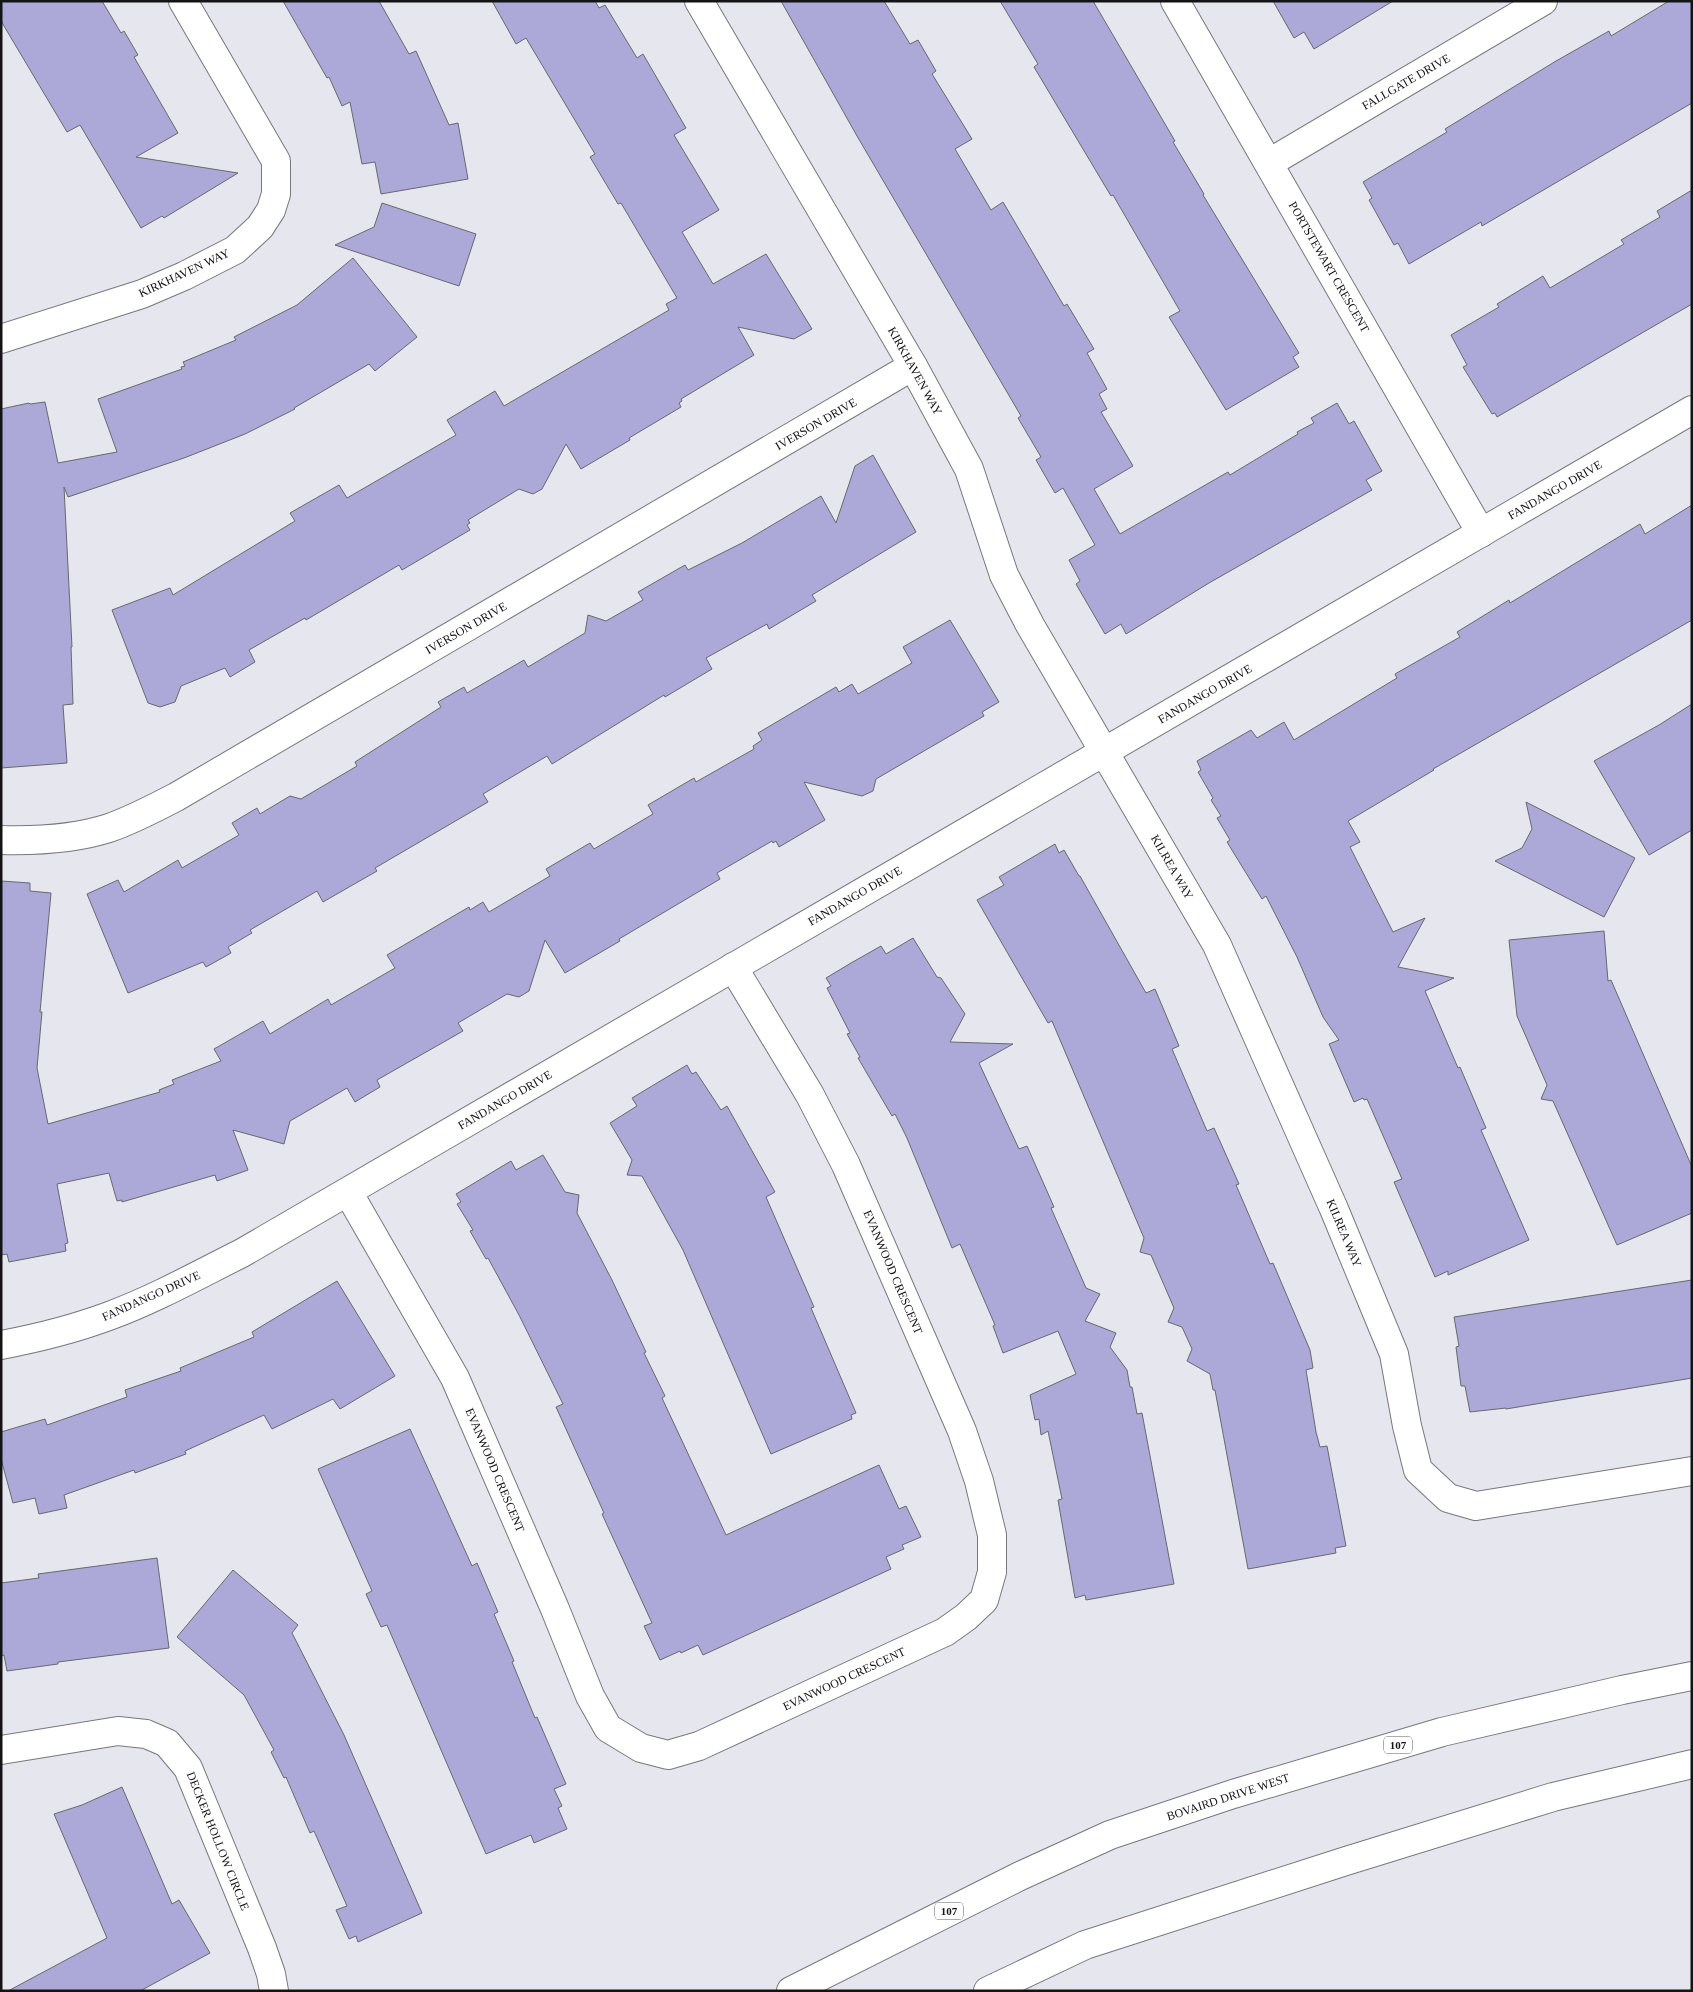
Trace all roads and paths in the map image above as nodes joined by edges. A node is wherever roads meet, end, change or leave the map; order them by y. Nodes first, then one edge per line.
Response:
1 (183, 1) edge
2 (699, 1) edge
3 (1175, 1) edge
4 (1543, 1) edge
5 (1269, 163) junction
6 (1, 339) edge
7 (913, 366) junction
8 (1692, 410) edge
9 (1481, 533) junction
10 (1105, 752) junction
11 (1, 840) edge
12 (733, 967) junction
13 (348, 1192) junction
14 (1, 1346) edge
15 (1692, 1471) edge
16 (1692, 1676) edge
17 (1, 1750) edge
18 (1692, 1764) edge
19 (274, 1991) edge
20 (791, 1991) edge
21 (988, 1991) edge

1 - 6 street, KIRKHAVEN WAY
2 - 7 street, KIRKHAVEN WAY
3 - 5 street, PORTSTEWART CRESCENT
4 - 5 street, FALLGATE DRIVE
5 - 9 street, PORTSTEWART CRESCENT
7 - 10 street, KIRKHAVEN WAY
7 - 11 street, IVERSON DRIVE
8 - 9 street, FANDANGO DRIVE
9 - 10 street, FANDANGO DRIVE
10 - 12 street, FANDANGO DRIVE
10 - 15 street, KILREA WAY
12 - 13 street, FANDANGO DRIVE
12 - 13 street, EVANWOOD CRESCENT
13 - 14 street, FANDANGO DRIVE
16 - 20 street, BOVAIRD DRIVE WEST / 107
17 - 19 street, DECKER HOLLOW CIRCLE
18 - 21 street

